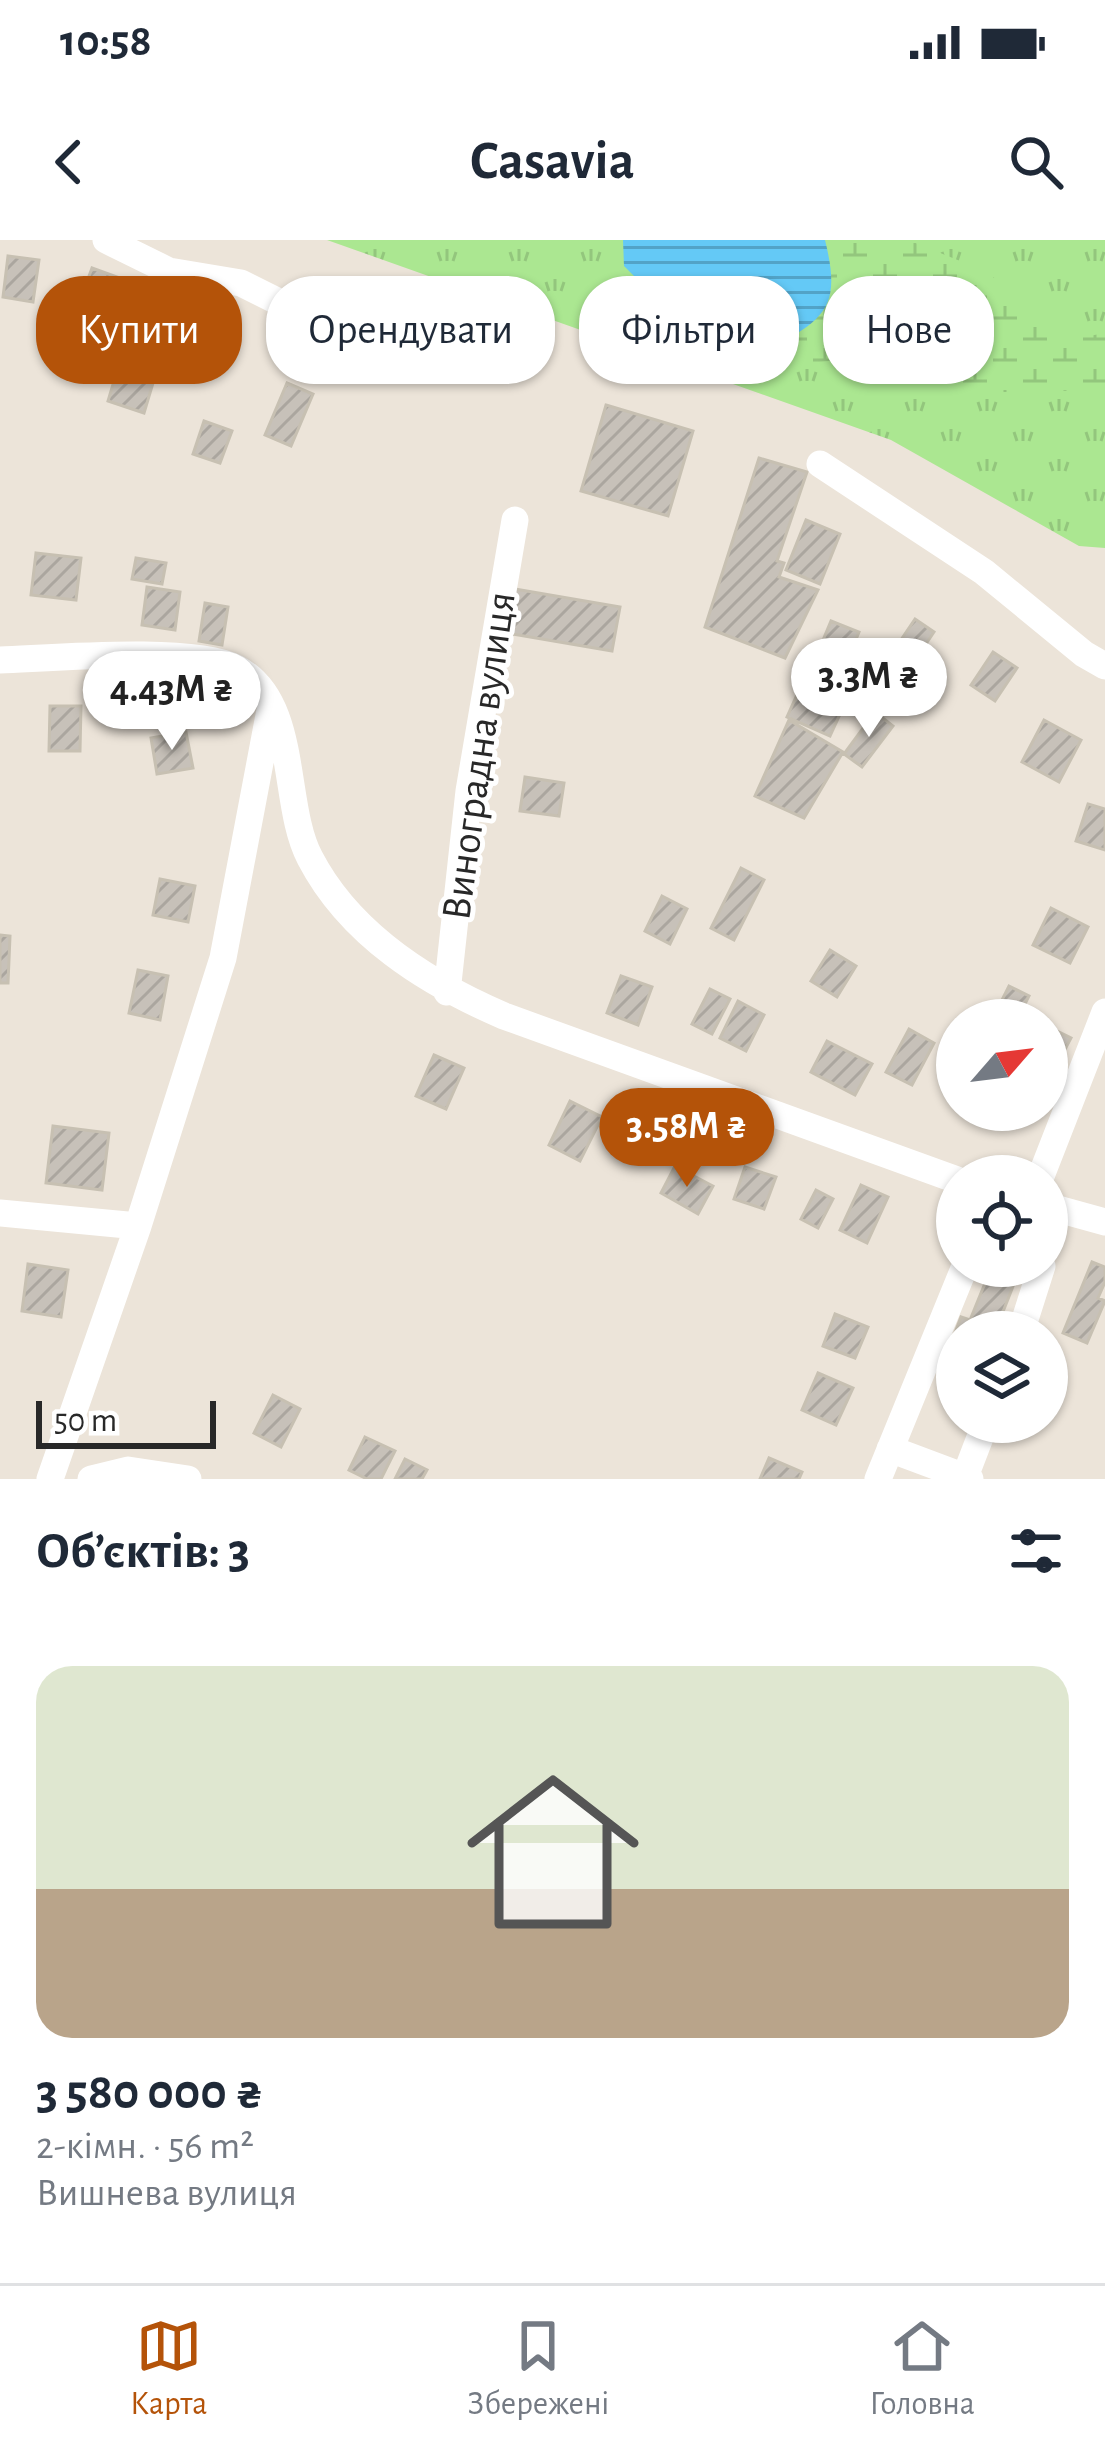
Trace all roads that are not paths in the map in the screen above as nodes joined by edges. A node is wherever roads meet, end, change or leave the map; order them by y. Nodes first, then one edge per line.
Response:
1 (106, 240) edge
2 (266, 296) edge
3 (820, 464) dead end
4 (515, 520) dead end
5 (0, 660) edge
6 (1105, 666) edge
7 (271, 706) junction
8 (447, 992) junction
9 (1105, 1012) edge
10 (1049, 1155) edge
11 (936, 1172) edge
12 (1068, 1212) edge
13 (0, 1213) edge
14 (1105, 1222) edge
15 (138, 1226) junction
16 (956, 1287) edge
17 (979, 1443) edge
18 (890, 1449) junction
19 (968, 1477) edge
20 (50, 1479) edge
21 (91, 1479) edge
22 (188, 1479) edge
23 (878, 1479) edge

1 - 2 street
3 - 6 street
4 - 8 street, Виноградна вулиця
5 - 7 street
7 - 8 street
7 - 15 street
8 - 11 street
9 - 10 street
12 - 14 street
13 - 15 street
15 - 20 street
16 - 18 street
17 - 19 street
18 - 19 street
18 - 23 street
21 - 22 street

